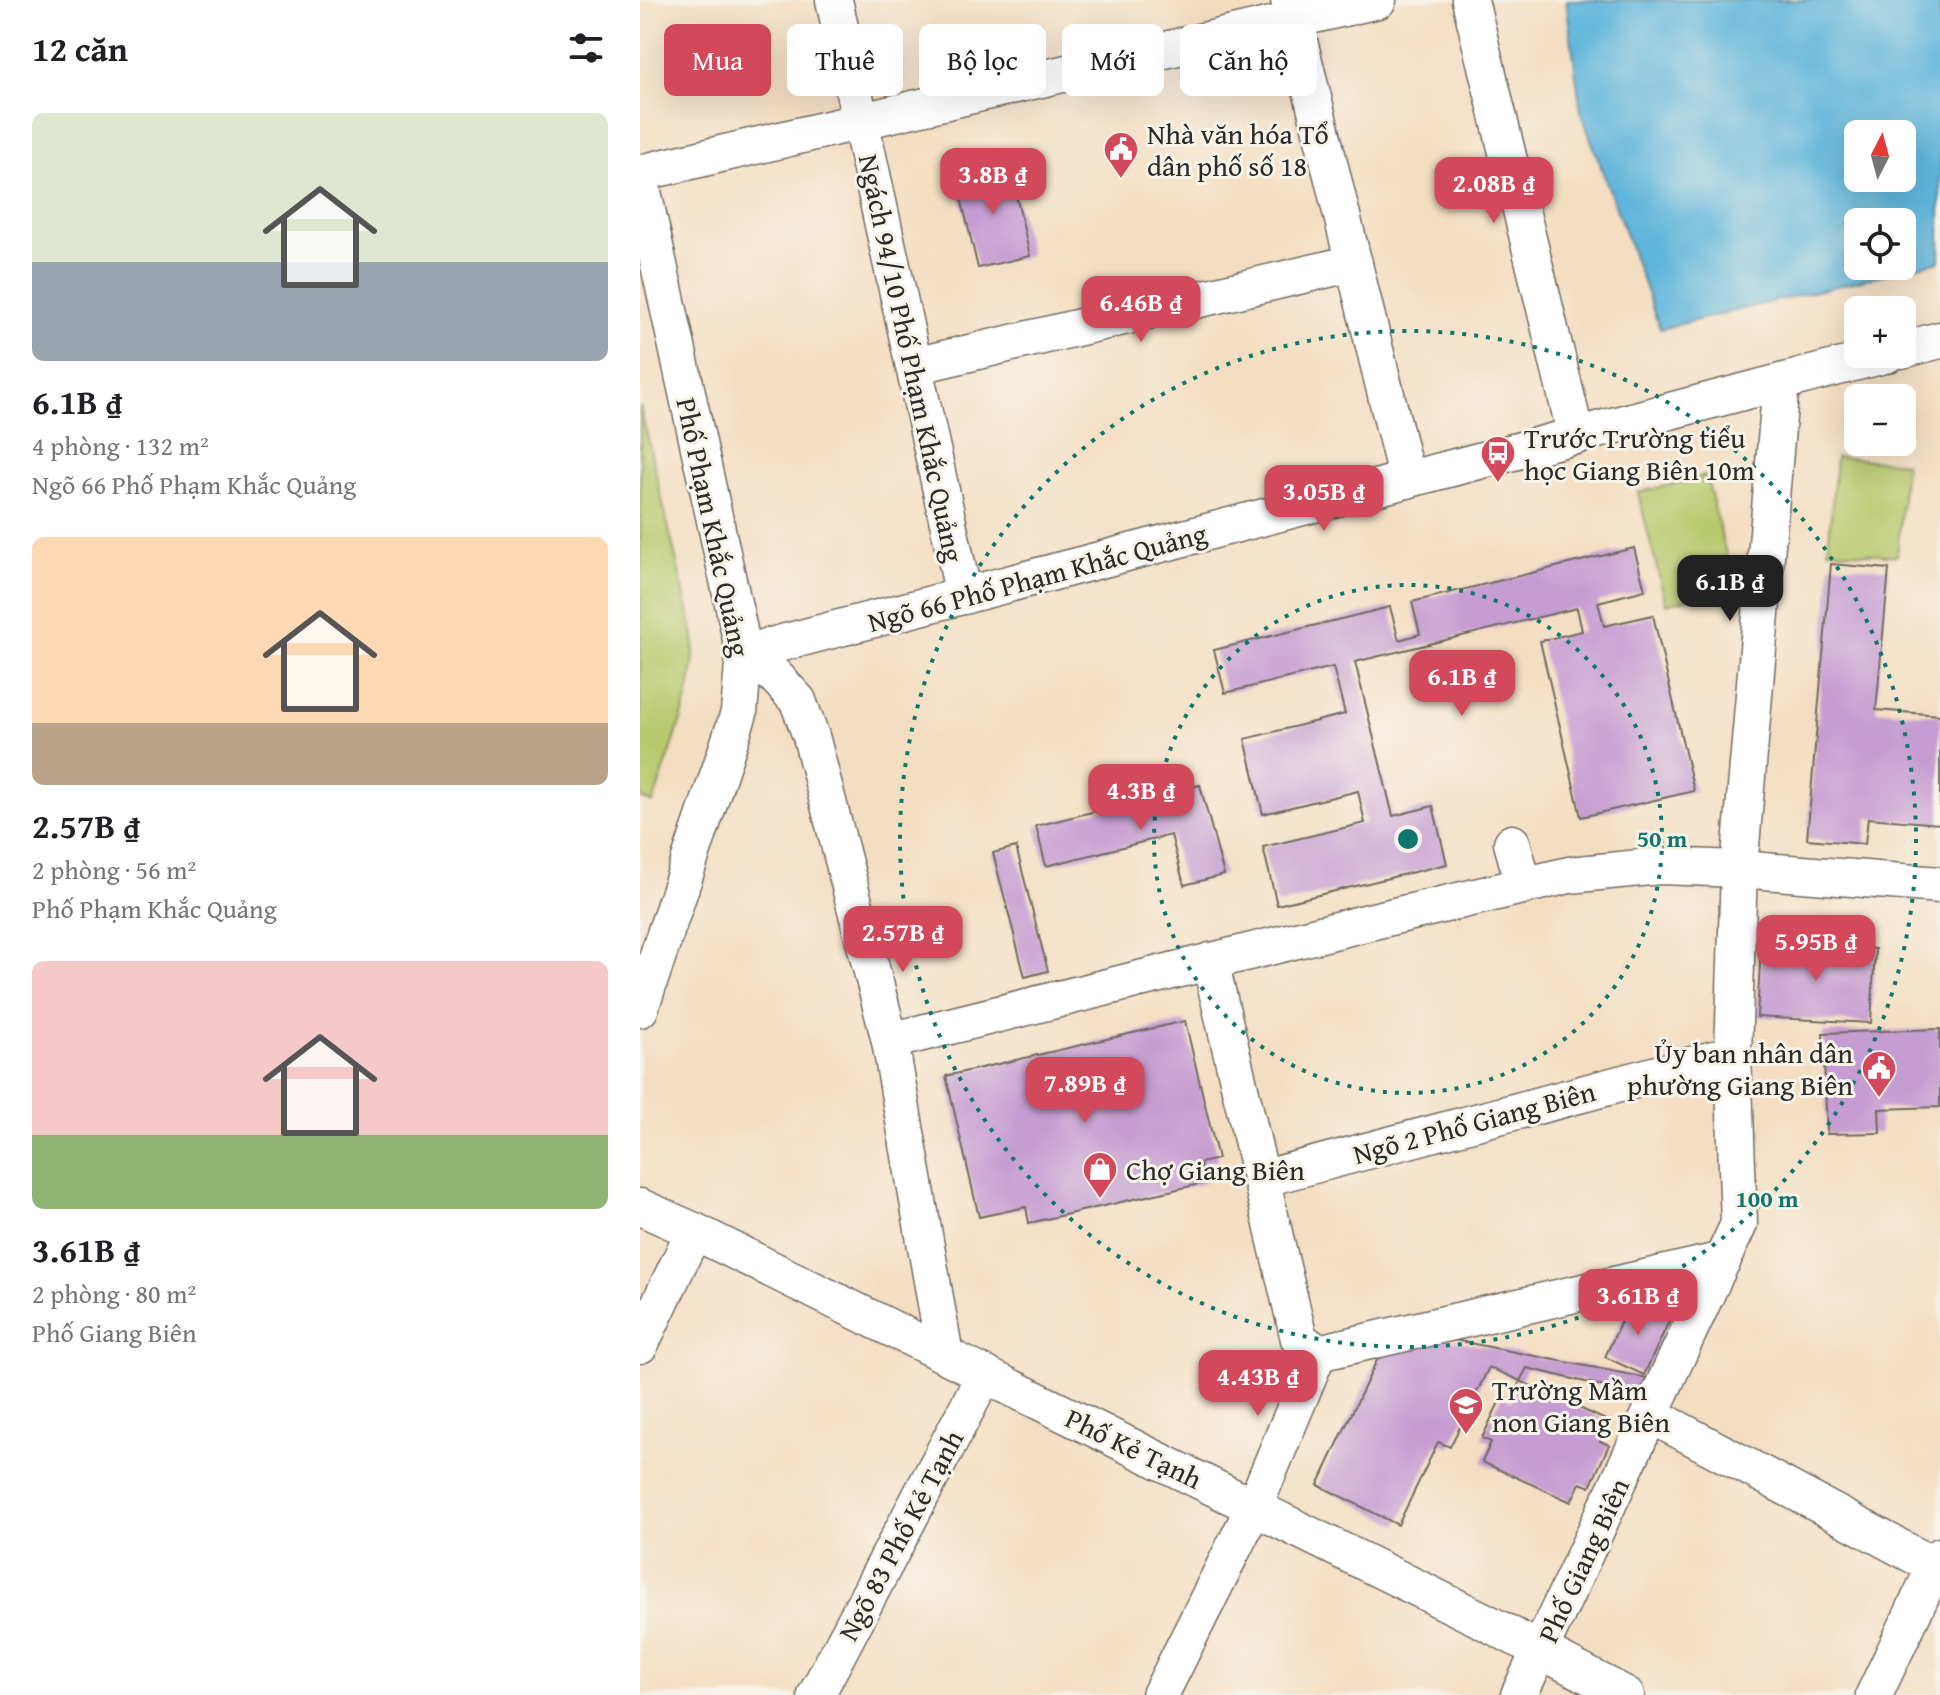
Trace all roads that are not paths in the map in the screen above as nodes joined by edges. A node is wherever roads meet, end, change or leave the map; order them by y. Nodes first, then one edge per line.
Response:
1 (834, 0) edge
2 (1378, 0) edge
3 (1470, 0) edge
4 (1292, 10) edge
5 (861, 121) junction
6 (640, 175) edge
7 (1354, 263) junction
8 (1940, 340) edge
9 (1916, 346) edge
10 (914, 366) junction
11 (1844, 366) edge
12 (1781, 382) junction
13 (1576, 436) junction
14 (1407, 480) junction
15 (964, 596) junction
16 (744, 653) junction
17 (1512, 843) dead end
18 (1739, 869) junction
19 (1940, 885) edge
20 (1524, 886) junction
21 (1210, 961) junction
22 (640, 1009) edge
23 (890, 1041) junction
24 (1733, 1054) junction
25 (1261, 1179) junction
26 (640, 1207) edge
27 (694, 1231) junction
28 (1723, 1260) junction
29 (640, 1345) edge
30 (1318, 1353) junction
31 (945, 1355) junction
32 (985, 1374) junction
33 (1651, 1415) junction
34 (1254, 1507) junction
35 (1938, 1564) edge
36 (1541, 1651) junction
37 (816, 1695) edge
38 (1160, 1695) edge
39 (1519, 1695) edge
40 (1626, 1695) edge
41 (1874, 1695) edge

1 - 5 street, Ngách 94/10 Phố Phạm Khắc Quảng
2 - 4 street
3 - 13 street
4 - 5 street
4 - 7 street
5 - 6 street
5 - 10 street, Ngách 94/10 Phố Phạm Khắc Quảng
6 - 16 street, Phố Phạm Khắc Quảng
7 - 10 street
7 - 14 street
8 - 9 street
10 - 15 street, Ngách 94/10 Phố Phạm Khắc Quảng
11 - 12 street, Ngõ 66 Phố Phạm Khắc Quảng
12 - 13 street, Ngõ 66 Phố Phạm Khắc Quảng
12 - 18 street, Phố Giang Biên
13 - 14 street, Ngõ 66 Phố Phạm Khắc Quảng
14 - 15 street, Ngõ 66 Phố Phạm Khắc Quảng
15 - 16 street, Ngõ 66 Phố Phạm Khắc Quảng
16 - 22 street, Phố Phạm Khắc Quảng
16 - 23 street
17 - 20 street
18 - 19 street
18 - 20 street
18 - 24 street, Phố Giang Biên
20 - 21 street
21 - 23 street
21 - 25 street
23 - 31 street
24 - 25 street, Ngõ 2 Phố Giang Biên
24 - 28 street, Phố Giang Biên
25 - 30 street
26 - 27 street, Phố Kẻ Tạnh
27 - 29 street
27 - 31 street, Phố Kẻ Tạnh
28 - 30 street
28 - 33 street, Phố Giang Biên
30 - 34 street
31 - 32 street, Phố Kẻ Tạnh
32 - 34 street, Phố Kẻ Tạnh
32 - 37 street, Ngõ 83 Phố Kẻ Tạnh
33 - 35 street
33 - 36 street, Phố Giang Biên
34 - 36 street, Phố Kẻ Tạnh
34 - 38 street
35 - 41 street
36 - 39 street, Phố Giang Biên
36 - 40 street, Phố Kẻ Tạnh

